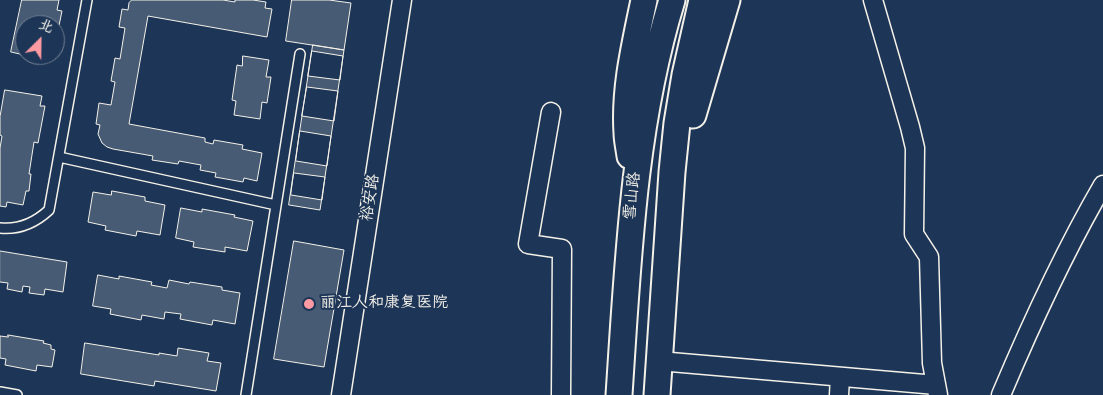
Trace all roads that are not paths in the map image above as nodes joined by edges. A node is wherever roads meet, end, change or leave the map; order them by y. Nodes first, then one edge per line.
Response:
1 (87, 0) edge
2 (402, 0) edge
3 (644, 0) edge
4 (672, 0) edge
5 (702, 0) edge
6 (726, 0) edge
7 (873, 0) edge
8 (300, 54) dead end
9 (551, 112) dead end
10 (59, 157) junction
11 (635, 186) junction
12 (1101, 194) edge
13 (670, 195) junction
14 (276, 205) junction
15 (0, 228) edge
16 (659, 361) junction
17 (840, 377) junction
18 (937, 390) edge
19 (0, 392) edge
20 (17, 395) edge
21 (246, 395) edge
22 (341, 395) edge
23 (561, 395) edge
24 (620, 395) edge
25 (657, 395) edge
26 (839, 395) edge
27 (1001, 395) edge

1 - 10 lane
2 - 22 street, 裕安路
3 - 11 main road
4 - 11 main road, 雪山路
5 - 13 main road
6 - 13 main road
7 - 18 street
8 - 14 lane
9 - 23 street
10 - 14 lane
10 - 15 lane
11 - 24 main road, 雪山路
12 - 27 street
13 - 16 main road
14 - 21 lane
16 - 17 street
16 - 25 main road
17 - 18 street
17 - 26 street
19 - 20 lane

